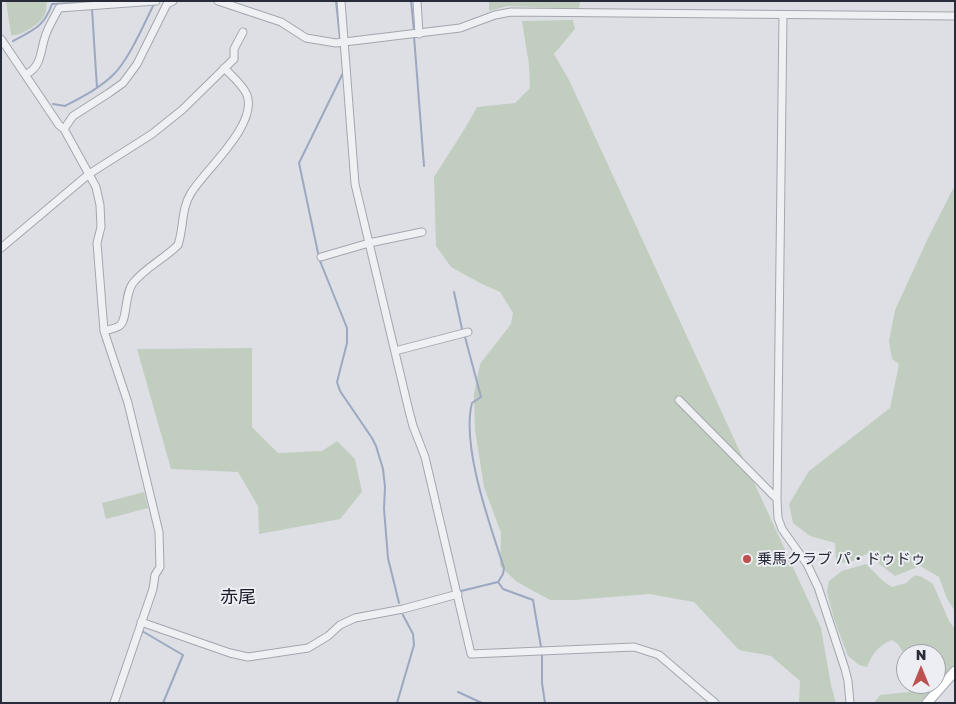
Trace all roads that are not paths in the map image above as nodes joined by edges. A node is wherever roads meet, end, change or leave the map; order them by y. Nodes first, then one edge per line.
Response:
1 (158, 1) edge
2 (218, 1) edge
3 (341, 1) edge
4 (417, 1) edge
5 (170, 3) edge
6 (783, 15) junction
7 (955, 16) edge
8 (243, 32) dead end
9 (420, 34) junction
10 (2, 41) edge
11 (345, 42) junction
12 (224, 68) junction
13 (26, 74) junction
14 (64, 129) junction
15 (89, 174) junction
16 (422, 232) dead end
17 (369, 243) junction
18 (1, 248) edge
19 (321, 256) dead end
20 (104, 330) junction
21 (468, 332) dead end
22 (395, 351) junction
23 (679, 400) dead end
24 (777, 499) junction
25 (458, 594) junction
26 (141, 622) junction
27 (955, 671) edge
28 (114, 703) edge
29 (715, 703) edge
30 (850, 703) edge
31 (927, 703) edge

1 - 5 street
1 - 13 street
2 - 11 street
3 - 11 street
4 - 9 street
5 - 14 street
6 - 7 street
6 - 9 street
6 - 24 street
8 - 12 street
9 - 11 street
10 - 13 street
11 - 17 street
12 - 15 street
12 - 20 street
13 - 14 street
14 - 15 street
15 - 18 street
15 - 20 street
16 - 17 street
17 - 19 street
17 - 22 street
20 - 26 street
21 - 22 street
22 - 25 street
23 - 24 street
24 - 30 street
25 - 26 street
25 - 29 street
26 - 28 street
27 - 31 main road

